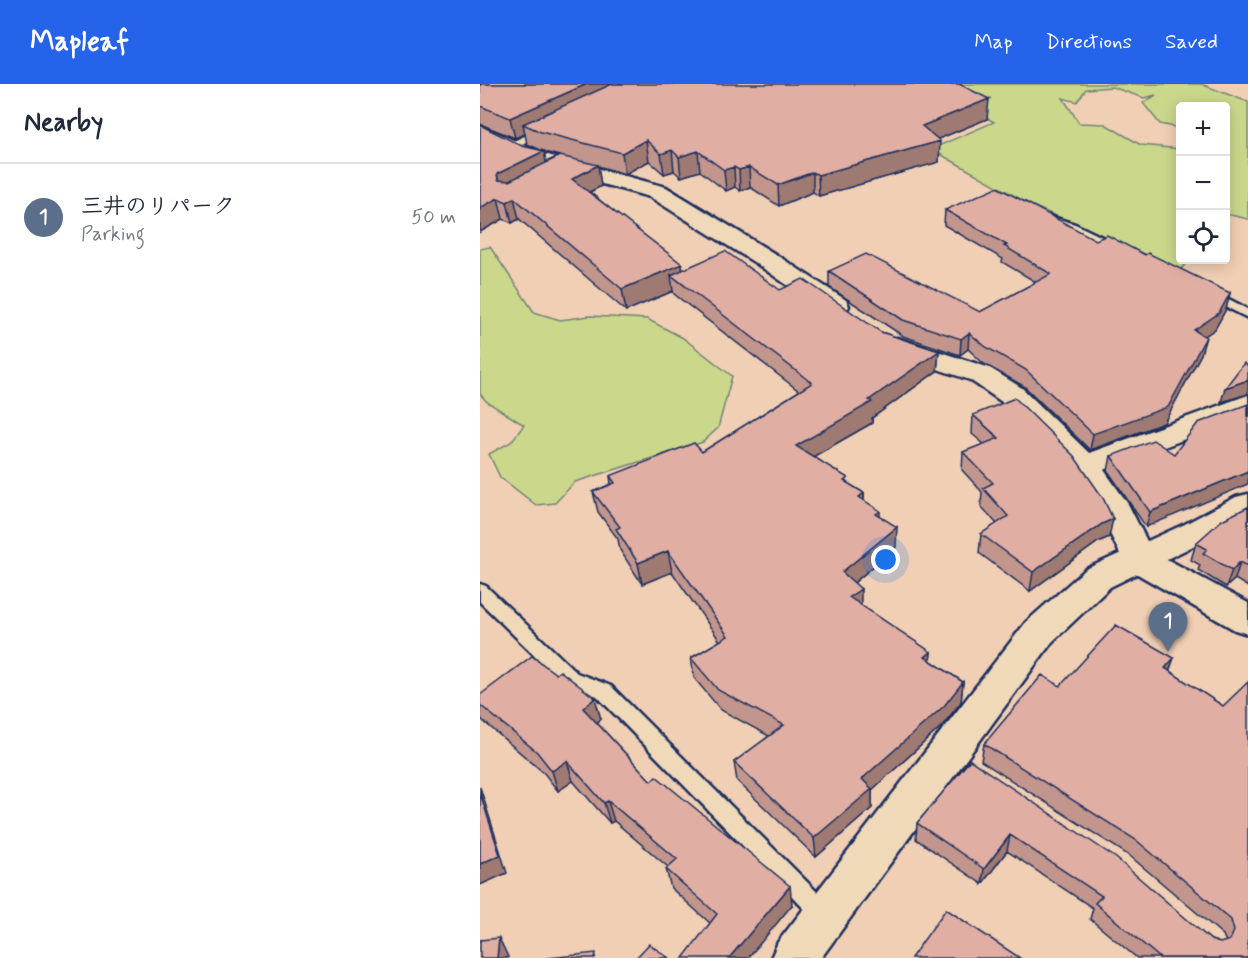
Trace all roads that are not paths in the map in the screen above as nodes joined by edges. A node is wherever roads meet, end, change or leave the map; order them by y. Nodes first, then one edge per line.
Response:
1 (561, 122) edge
2 (480, 132) edge
3 (509, 146) junction
4 (1033, 214) edge
5 (1136, 255) edge
6 (1198, 286) edge
7 (1248, 314) edge
8 (1248, 404) edge
9 (1084, 466) junction
10 (1248, 505) edge
11 (1139, 559) junction
12 (480, 591) edge
13 (1248, 620) edge
14 (825, 915) junction
15 (794, 958) edge

1 - 3 lane
2 - 3 street
3 - 9 street
4 - 5 lane
6 - 7 lane
8 - 9 street
9 - 11 street
10 - 11 street
11 - 13 street
11 - 14 street
12 - 14 lane
14 - 15 street

